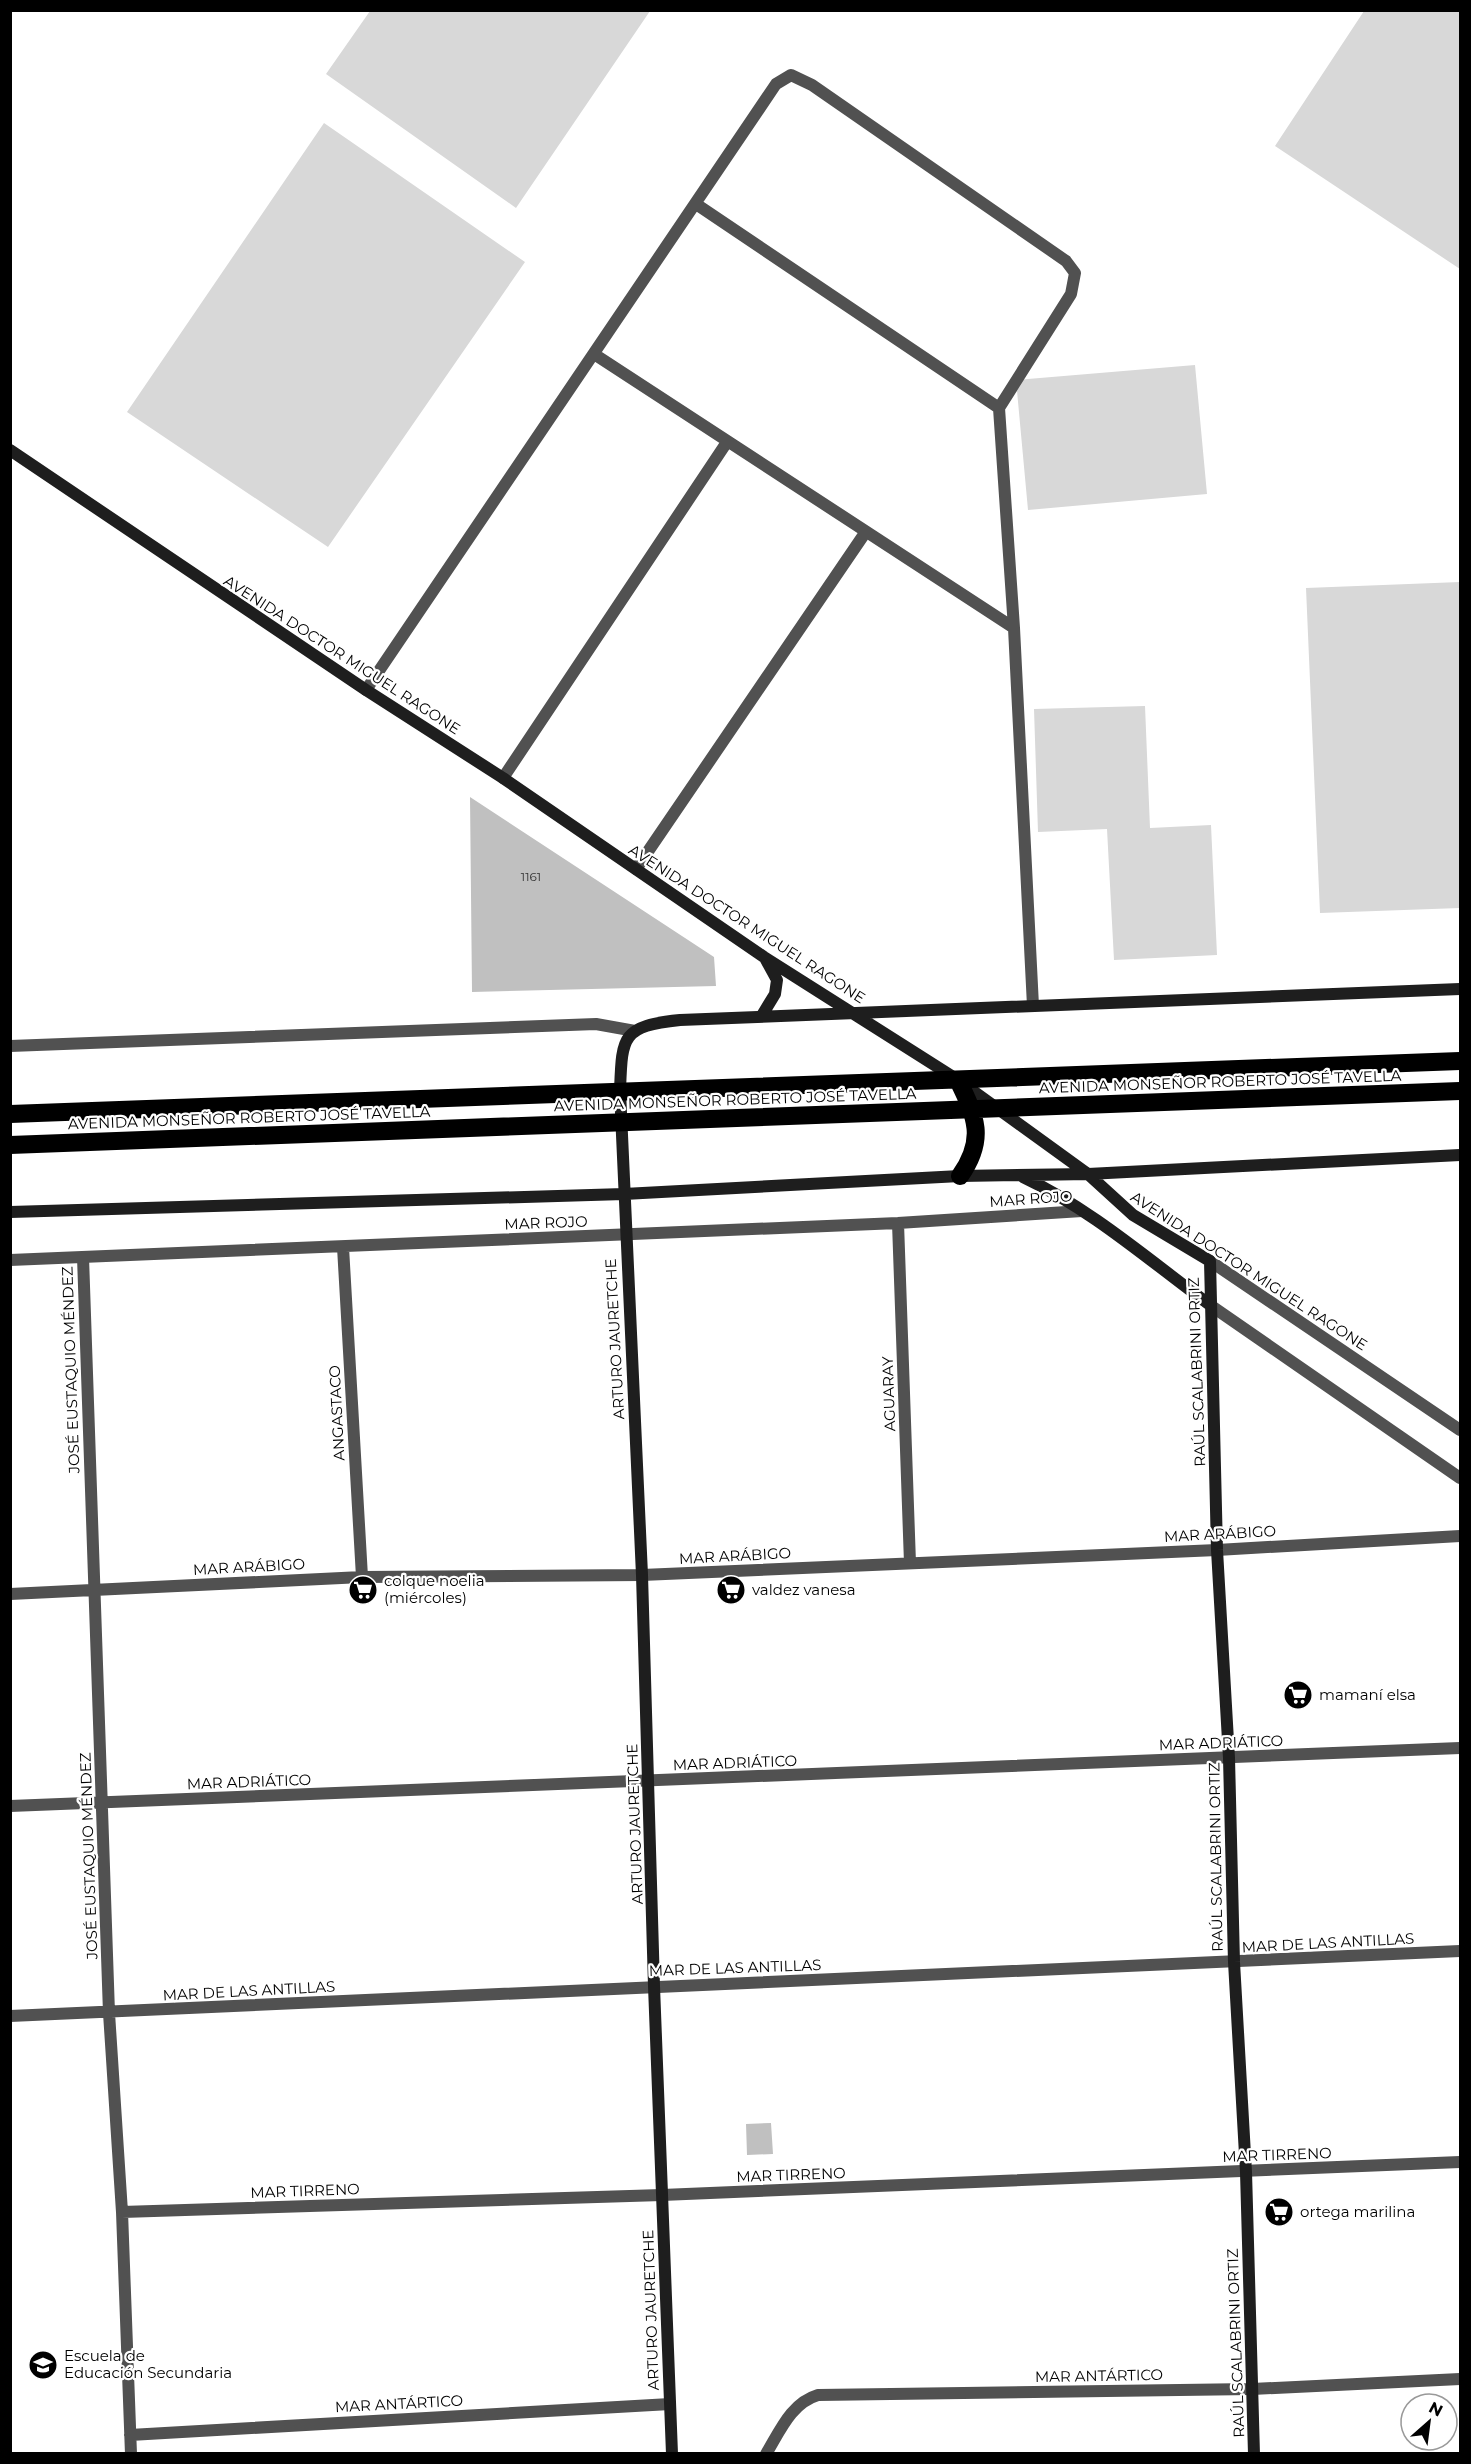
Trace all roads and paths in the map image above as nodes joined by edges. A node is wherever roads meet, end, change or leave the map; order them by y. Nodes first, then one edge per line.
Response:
1 (696, 204) junction
2 (594, 354) junction
3 (999, 408) junction
4 (727, 442) junction
5 (10, 450) edge
6 (866, 533) junction
7 (1014, 628) junction
8 (366, 690) junction
9 (503, 778) junction
10 (636, 869) junction
11 (765, 957) junction
12 (1461, 989) edge
13 (1033, 1006) junction
14 (856, 1014) junction
15 (761, 1017) junction
16 (635, 1031) junction
17 (10, 1046) edge
18 (1461, 1061) edge
19 (957, 1080) junction
20 (1461, 1090) edge
21 (620, 1091) junction
22 (973, 1109) junction
23 (1000, 1109) junction
24 (10, 1114) edge
25 (622, 1122) junction
26 (10, 1145) edge
27 (1461, 1155) edge
28 (1088, 1174) junction
29 (960, 1176) junction
30 (1022, 1176) junction
31 (624, 1194) junction
32 (1082, 1211) junction
33 (10, 1212) edge
34 (898, 1223) junction
35 (625, 1235) junction
36 (343, 1247) junction
37 (83, 1257) junction
38 (10, 1260) edge
39 (1209, 1261) junction
40 (1210, 1305) junction
41 (1461, 1430) edge
42 (1461, 1478) edge
43 (1461, 1536) edge
44 (1217, 1550) junction
45 (910, 1563) junction
46 (642, 1575) junction
47 (362, 1577) junction
48 (93, 1590) junction
49 (10, 1594) edge
50 (1461, 1748) edge
51 (1229, 1758) junction
52 (649, 1781) junction
53 (102, 1803) junction
54 (10, 1806) edge
55 (1461, 1952) edge
56 (1234, 1962) junction
57 (654, 1986) junction
58 (109, 2013) junction
59 (10, 2016) edge
60 (1461, 2162) edge
61 (1246, 2172) junction
62 (662, 2195) junction
63 (122, 2212) junction
64 (1461, 2379) edge
65 (1252, 2389) junction
66 (670, 2404) junction
67 (130, 2435) junction
68 (131, 2454) edge
69 (672, 2454) edge
70 (766, 2454) edge
71 (1254, 2454) edge

1 - 2 street
1 - 3 street
1 - 3 street
2 - 4 street
2 - 8 street
3 - 7 street
4 - 6 street
4 - 9 street
5 - 8 main road, AVENIDA DOCTOR MIGUEL RAGONE
6 - 7 street
6 - 10 street
7 - 13 street
8 - 9 main road, AVENIDA DOCTOR MIGUEL RAGONE
9 - 10 main road, AVENIDA DOCTOR MIGUEL RAGONE
10 - 11 main road, AVENIDA DOCTOR MIGUEL RAGONE
11 - 14 main road, AVENIDA DOCTOR MIGUEL RAGONE
11 - 15 main road
12 - 13 main road
13 - 14 main road
14 - 15 main road
14 - 19 main road, AVENIDA DOCTOR MIGUEL RAGONE
15 - 16 main road
16 - 17 street
16 - 21 main road, ARTURO JAURETCHE
18 - 19 highway, AVENIDA MONSEÑOR ROBERTO JOSÉ TAVELLA
19 - 21 highway, AVENIDA MONSEÑOR ROBERTO JOSÉ TAVELLA
19 - 22 highway
19 - 23 main road, AVENIDA DOCTOR MIGUEL RAGONE
20 - 23 highway, AVENIDA MONSEÑOR ROBERTO JOSÉ TAVELLA
21 - 24 highway, AVENIDA MONSEÑOR ROBERTO JOSÉ TAVELLA
21 - 25 main road, ARTURO JAURETCHE
22 - 23 highway, AVENIDA MONSEÑOR ROBERTO JOSÉ TAVELLA
22 - 25 highway, AVENIDA MONSEÑOR ROBERTO JOSÉ TAVELLA
22 - 29 highway
23 - 28 main road, AVENIDA DOCTOR MIGUEL RAGONE
25 - 26 highway, AVENIDA MONSEÑOR ROBERTO JOSÉ TAVELLA
25 - 31 main road, ARTURO JAURETCHE
27 - 28 main road
28 - 30 main road
28 - 39 main road, AVENIDA DOCTOR MIGUEL RAGONE
29 - 30 main road
29 - 31 main road
30 - 32 main road
31 - 33 main road
31 - 35 main road, ARTURO JAURETCHE
32 - 34 street, MAR ROJO
32 - 40 main road
34 - 35 street, MAR ROJO
34 - 45 street, AGUARAY
35 - 36 street, MAR ROJO
35 - 46 main road, ARTURO JAURETCHE
36 - 37 street, MAR ROJO
36 - 47 street, ANGASTACO
37 - 38 street, MAR ROJO
37 - 48 street, JOSÉ EUSTAQUIO MÉNDEZ
39 - 40 main road, RAÚL SCALABRINI ORTIZ
39 - 41 street, AVENIDA DOCTOR MIGUEL RAGONE
40 - 42 street
40 - 44 main road, RAÚL SCALABRINI ORTIZ
43 - 44 street, MAR ARÁBIGO
44 - 45 street, MAR ARÁBIGO
44 - 51 main road, RAÚL SCALABRINI ORTIZ
45 - 46 street, MAR ARÁBIGO
46 - 47 street, MAR ARÁBIGO
46 - 52 main road, ARTURO JAURETCHE
47 - 48 street, MAR ARÁBIGO
48 - 49 street, MAR ARÁBIGO
48 - 53 street, JOSÉ EUSTAQUIO MÉNDEZ
50 - 51 street, MAR ADRIÁTICO
51 - 52 street, MAR ADRIÁTICO
51 - 56 main road, RAÚL SCALABRINI ORTIZ
52 - 53 street, MAR ADRIÁTICO
52 - 57 main road, ARTURO JAURETCHE
53 - 54 street, MAR ADRIÁTICO
53 - 58 street, JOSÉ EUSTAQUIO MÉNDEZ
55 - 56 street, MAR DE LAS ANTILLAS
56 - 57 street, MAR DE LAS ANTILLAS
56 - 61 main road, RAÚL SCALABRINI ORTIZ
57 - 58 street, MAR DE LAS ANTILLAS
57 - 62 main road, ARTURO JAURETCHE
58 - 59 street, MAR DE LAS ANTILLAS
58 - 63 street, JOSÉ EUSTAQUIO MÉNDEZ
60 - 61 street, MAR TIRRENO
61 - 62 street, MAR TIRRENO
61 - 65 main road, RAÚL SCALABRINI ORTIZ
62 - 63 street, MAR TIRRENO
62 - 66 main road, ARTURO JAURETCHE
63 - 67 street, JOSÉ EUSTAQUIO MÉNDEZ
64 - 65 street, MAR ANTÁRTICO
65 - 70 street, MAR ANTÁRTICO
65 - 71 main road, RAÚL SCALABRINI ORTIZ
66 - 67 street, MAR ANTÁRTICO
66 - 69 main road, ARTURO JAURETCHE
67 - 68 street, JOSÉ EUSTAQUIO MÉNDEZ

